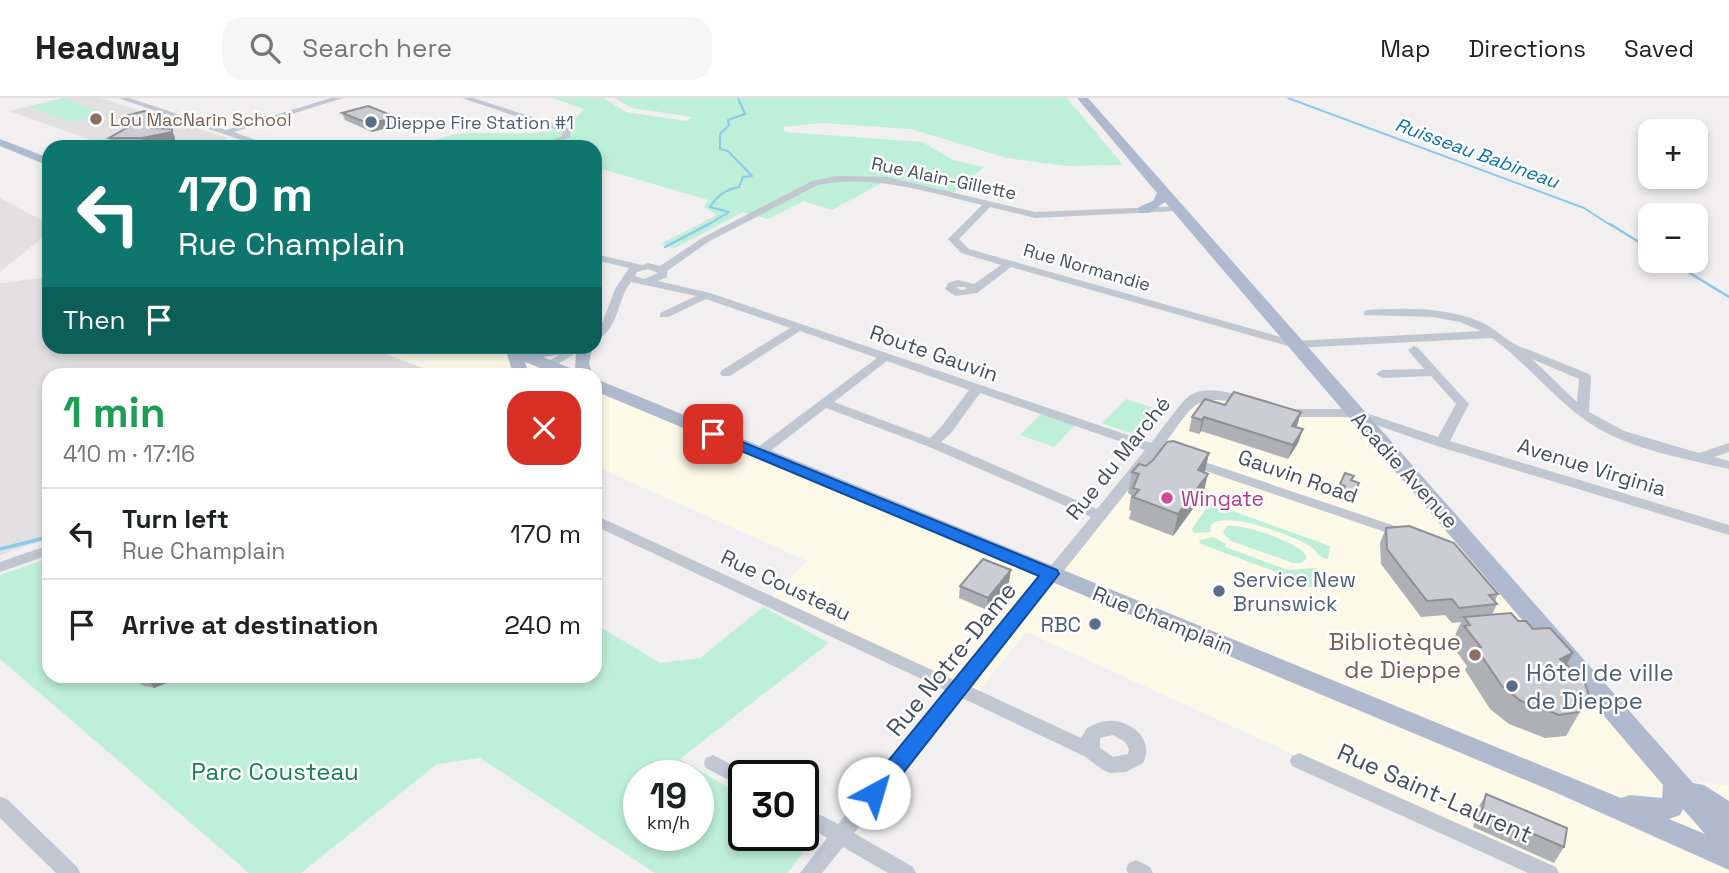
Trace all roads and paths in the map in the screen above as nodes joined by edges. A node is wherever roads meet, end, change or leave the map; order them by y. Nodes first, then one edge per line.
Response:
1 (124, 98) edge
2 (338, 98) edge
3 (468, 98) edge
4 (1082, 98) edge
5 (226, 132) junction
6 (249, 140) edge
7 (559, 140) edge
8 (0, 142) edge
9 (42, 160) edge
10 (1164, 192) junction
11 (986, 205) junction
12 (1177, 208) junction
13 (1144, 210) junction
14 (680, 255) junction
15 (602, 259) edge
16 (612, 263) junction
17 (1010, 263) junction
18 (644, 267) junction
19 (662, 272) junction
20 (628, 276) junction
21 (645, 282) junction
22 (974, 289) dead end
23 (620, 292) junction
24 (704, 295) junction
25 (1368, 313) dead end
26 (664, 315) dead end
27 (799, 327) junction
28 (1282, 329) junction
29 (602, 330) edge
30 (1262, 334) junction
31 (1494, 334) junction
32 (1295, 345) junction
33 (1515, 347) junction
34 (1414, 350) dead end
35 (515, 354) edge
36 (569, 354) edge
37 (885, 357) junction
38 (539, 368) edge
39 (545, 368) edge
40 (1435, 372) junction
41 (726, 373) dead end
42 (1382, 374) dead end
43 (602, 387) edge
44 (977, 388) junction
45 (824, 403) junction
46 (1354, 413) junction
47 (1583, 413) junction
48 (1406, 432) junction
49 (932, 443) junction
50 (1381, 443) junction
51 (1443, 443) junction
52 (1729, 447) edge
53 (1154, 448) junction
54 (759, 453) junction
55 (1702, 457) junction
56 (1729, 465) edge
57 (1099, 515) junction
58 (602, 523) edge
59 (1729, 530) edge
60 (1417, 538) edge
61 (42, 552) edge
62 (0, 567) edge
63 (1051, 574) junction
64 (959, 688) junction
65 (1091, 751) dead end
66 (1299, 761) dead end
67 (1676, 781) junction
68 (1568, 786) junction
69 (0, 805) edge
70 (1729, 815) edge
71 (819, 823) edge
72 (840, 835) junction
73 (1729, 843) edge
74 (1729, 858) edge
75 (70, 873) edge
76 (810, 873) edge
77 (906, 873) edge
78 (1549, 873) edge

1 - 5 street
2 - 5 street
3 - 7 street
4 - 10 main road, Acadie Avenue
5 - 6 street
8 - 9 main road
10 - 12 main road, Acadie Avenue
10 - 13 main road
11 - 13 street, Rue Alain-Gillette
11 - 14 street, Rue Alain-Gillette
11 - 17 street, Rue Normandie
12 - 13 street, Rue Alain-Gillette
12 - 28 main road, Acadie Avenue
14 - 18 street, Rue Alain-Gillette
14 - 19 street, Rue Alain-Gillette
15 - 16 street
16 - 18 street
16 - 20 street
17 - 22 street
17 - 30 street, Rue Normandie
18 - 19 street, Route Gauvin
18 - 20 street, Rue Alain-Gillette
19 - 21 street, Rue Alain-Gillette
19 - 24 street, Route Gauvin
20 - 21 street, Route Gauvin
20 - 23 street
21 - 23 street, Rue Alain-Gillette
21 - 24 street, Route Gauvin
23 - 29 street
24 - 26 street
24 - 27 street, Route Gauvin
25 - 31 street, Avenue Virginia
27 - 37 street, Route Gauvin
27 - 41 street
28 - 30 street
28 - 32 main road, Acadie Avenue
30 - 32 street, Rue Normandie
31 - 32 street
31 - 33 street, Avenue Virginia
32 - 46 main road, Acadie Avenue
33 - 47 street, Avenue Virginia
33 - 47 street, Avenue Virginia
34 - 40 street
35 - 38 main road
36 - 39 street
37 - 44 street, Route Gauvin
37 - 45 street
40 - 42 street
40 - 51 street
43 - 54 main road, Rue Champlain
44 - 49 street
44 - 53 street, Route Gauvin
45 - 49 street
45 - 54 street
46 - 48 street, Avenue Virginia
46 - 50 main road, Acadie Avenue
46 - 53 street, Rue du Marché
47 - 55 street, Avenue Virginia
48 - 50 street
48 - 51 street, Avenue Virginia
49 - 57 street
50 - 67 main road, Acadie Avenue
51 - 59 street, Avenue Virginia
52 - 55 street
53 - 57 street, Rue du Marché
53 - 60 street, Gauvin Road
54 - 63 main road, Rue Champlain
55 - 56 street, Avenue Virginia
57 - 63 street, Rue du Marché
58 - 64 street, Rue Cousteau
61 - 62 street
63 - 64 street, Rue Notre-Dame
63 - 68 main road, Rue Champlain
64 - 65 street, Rue Cousteau
64 - 72 street, Rue Notre-Dame
66 - 78 street, Rue Saint-Laurent
67 - 68 main road
67 - 70 main road
67 - 73 main road, Acadie Avenue
68 - 74 main road, Rue Champlain
69 - 75 street
71 - 72 street
72 - 76 street, Rue Notre-Dame
72 - 77 street

